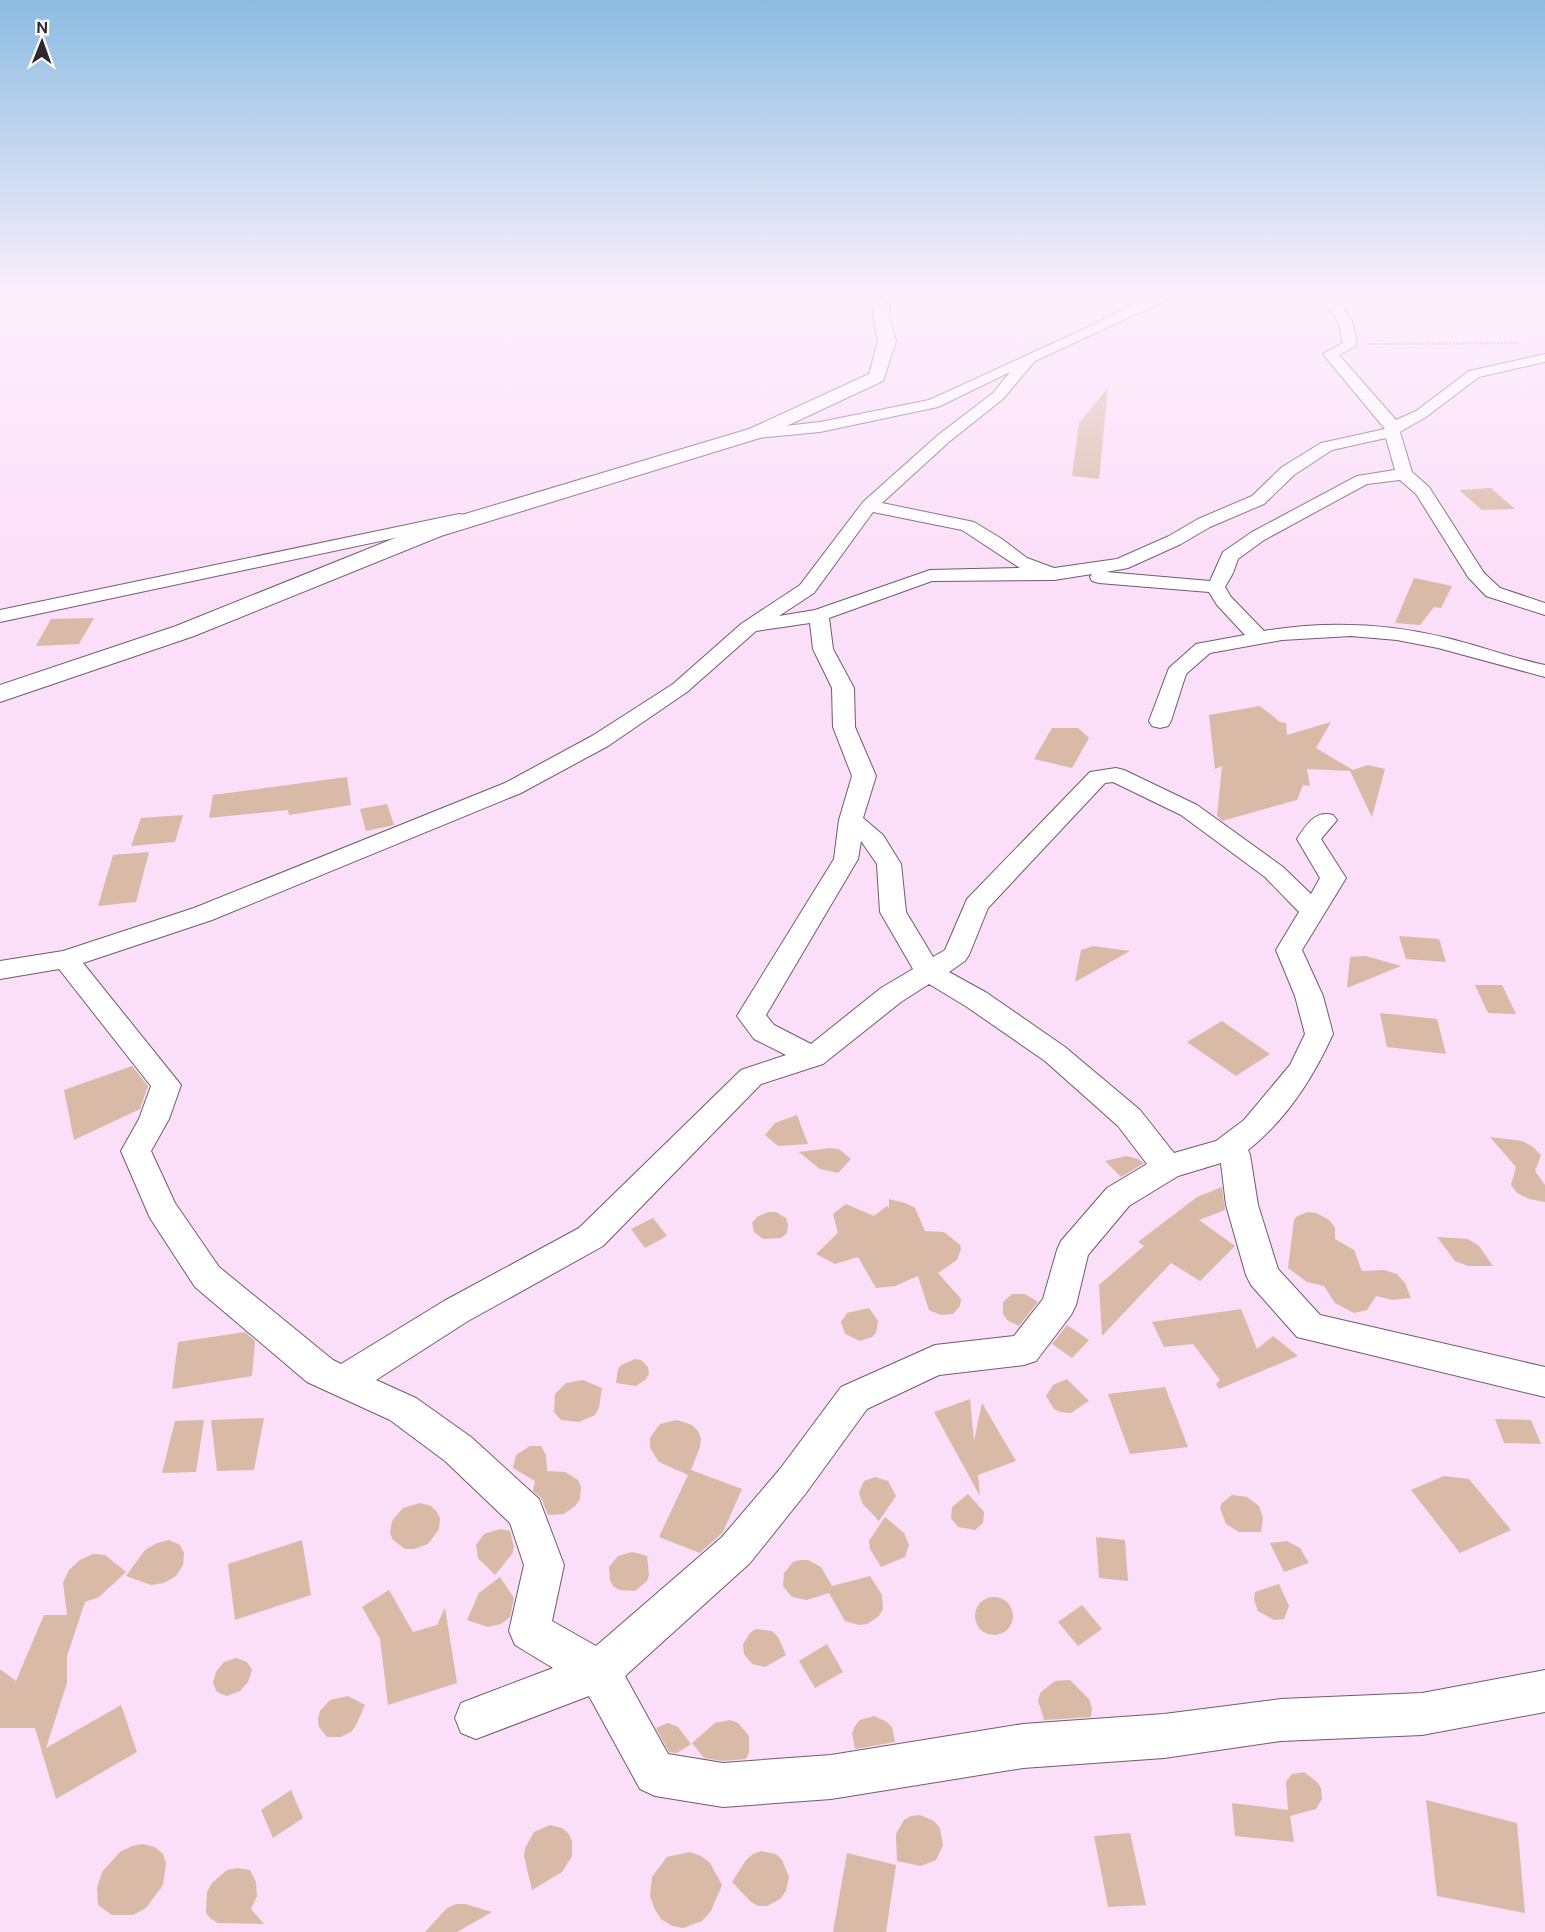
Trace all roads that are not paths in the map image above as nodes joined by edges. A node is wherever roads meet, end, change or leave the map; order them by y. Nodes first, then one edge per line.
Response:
1 (851, 388) edge
2 (966, 388) edge
3 (1005, 388) edge
4 (1358, 388) edge
5 (1455, 388) edge
6 (1393, 430) junction
7 (756, 433) junction
8 (1404, 474) junction
9 (869, 506) junction
10 (489, 513) junction
11 (1054, 574) junction
12 (1215, 587) junction
13 (1545, 609) edge
14 (819, 615) junction
15 (0, 616) edge
16 (748, 628) junction
17 (1259, 638) junction
18 (1545, 672) edge
19 (0, 694) edge
20 (1160, 721) dead end
21 (851, 819) junction
22 (1325, 820) dead end
23 (1312, 910) junction
24 (66, 959) junction
25 (0, 970) edge
26 (927, 971) junction
27 (813, 1057) junction
28 (1227, 1149) junction
29 (1167, 1167) junction
30 (343, 1382) junction
31 (1545, 1382) edge
32 (599, 1671) junction
33 (1545, 1691) edge
34 (476, 1718) dead end

1 - 7 street
2 - 7 street
3 - 9 street
4 - 6 street
5 - 6 street
6 - 8 street
6 - 11 street
7 - 10 street
8 - 12 street
8 - 13 street
9 - 11 street
9 - 16 street
10 - 15 street
10 - 19 street
11 - 12 street
11 - 14 street
12 - 17 street
14 - 16 street
14 - 21 street
16 - 24 street
17 - 18 street
17 - 20 street
21 - 26 street
21 - 27 street
22 - 23 street
23 - 26 street
23 - 28 street
24 - 25 street
24 - 30 street
26 - 27 street
26 - 29 street
27 - 30 street
28 - 29 street
28 - 31 street
29 - 32 street
30 - 32 street
32 - 33 street
32 - 34 street

